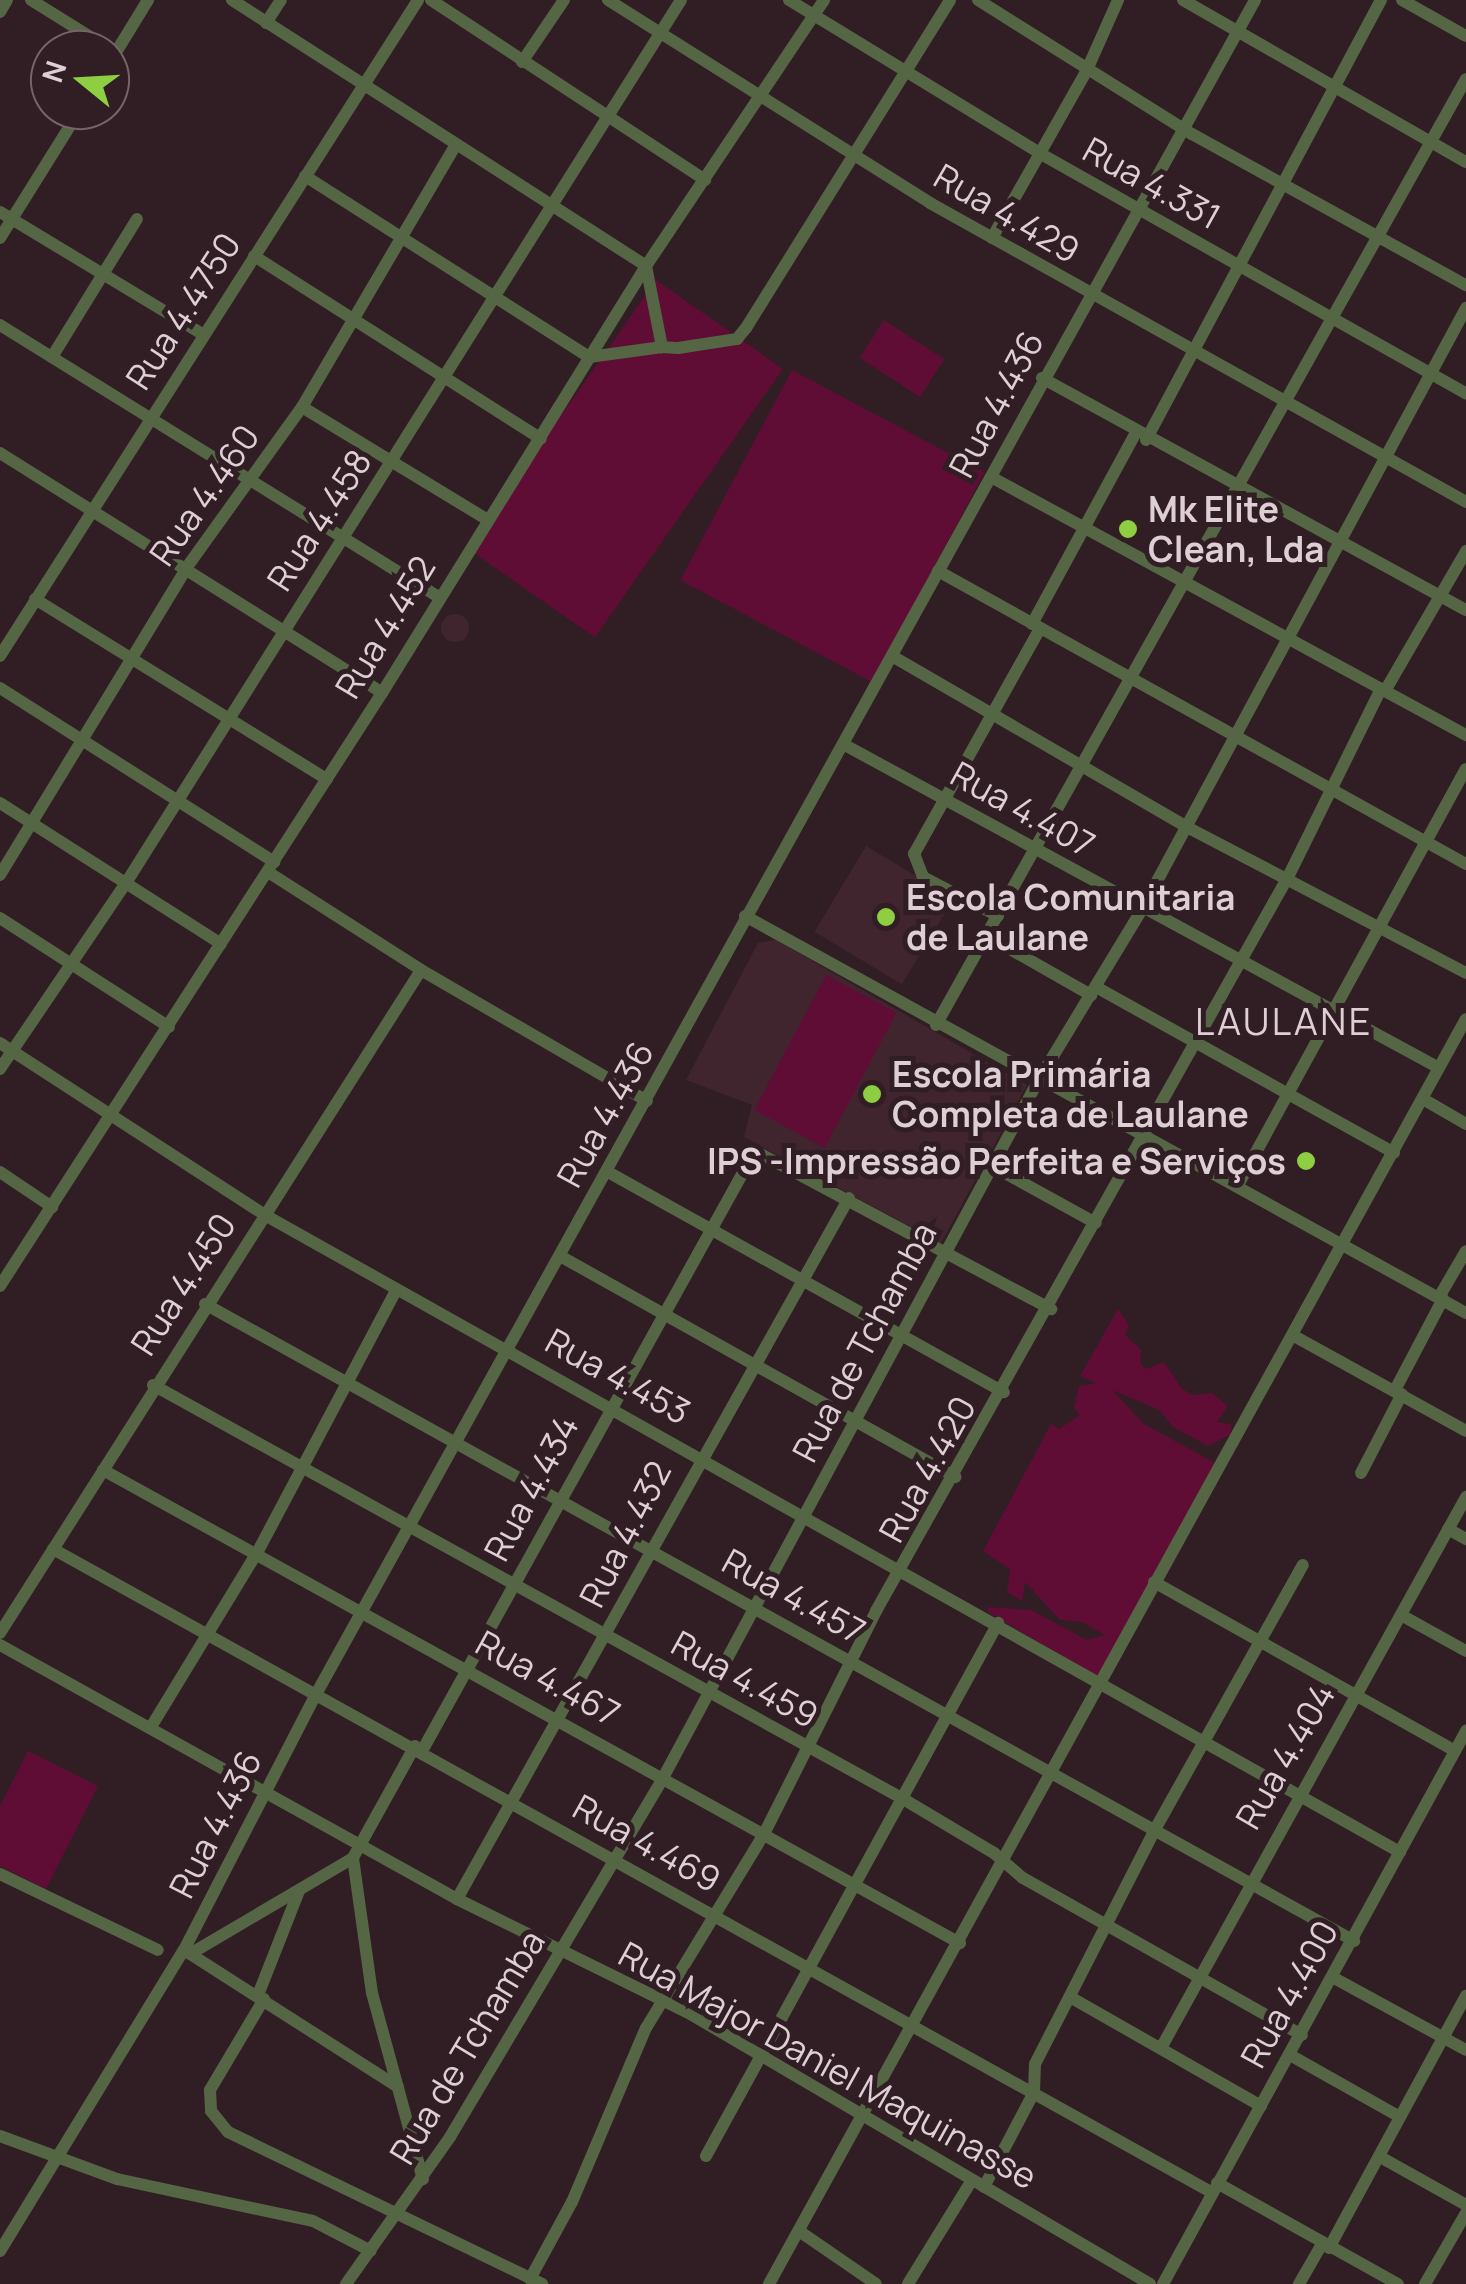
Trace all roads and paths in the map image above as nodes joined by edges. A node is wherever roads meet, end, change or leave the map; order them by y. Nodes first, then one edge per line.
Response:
1 (7, 0) edge
2 (31, 0) edge
3 (148, 0) edge
4 (232, 0) edge
5 (281, 0) edge
6 (418, 0) edge
7 (430, 0) edge
8 (564, 0) edge
9 (608, 0) edge
10 (682, 0) edge
11 (789, 0) edge
12 (824, 0) edge
13 (950, 0) edge
14 (978, 0) edge
15 (1118, 0) edge
16 (1183, 0) edge
17 (1254, 0) edge
18 (1381, 0) edge
19 (1402, 0) edge
20 (0, 12) edge
21 (814, 16) junction
22 (266, 23) junction
23 (73, 30) edge
24 (130, 30) edge
25 (1238, 31) junction
26 (662, 35) junction
27 (1466, 36) edge
28 (522, 62) junction
29 (1086, 72) junction
30 (907, 73) junction
31 (1466, 78) edge
32 (1333, 84) junction
33 (360, 86) junction
34 (759, 96) junction
35 (611, 115) junction
36 (1184, 126) junction
37 (66, 130) edge
38 (1430, 141) junction
39 (455, 146) junction
40 (855, 154) junction
41 (1042, 154) junction
42 (1466, 162) edge
43 (305, 176) junction
44 (704, 180) junction
45 (1278, 182) junction
46 (549, 204) junction
47 (1140, 212) junction
48 (6, 216) edge
49 (137, 219) dead end
50 (1376, 235) junction
51 (0, 238) edge
52 (406, 238) junction
53 (992, 238) junction
54 (254, 256) junction
55 (646, 266) junction
56 (1240, 266) junction
57 (100, 277) junction
58 (1466, 285) edge
59 (496, 296) junction
60 (1091, 296) junction
61 (1466, 308) edge
62 (356, 316) junction
63 (1332, 321) junction
64 (0, 325) edge
65 (204, 335) junction
66 (662, 347) junction
67 (1190, 351) junction
68 (52, 357) junction
69 (589, 357) junction
70 (1433, 376) junction
71 (446, 378) junction
72 (1042, 378) junction
73 (1466, 393) edge
74 (1285, 402) junction
75 (302, 408) junction
76 (150, 418) junction
77 (1141, 437) junction
78 (540, 438) junction
79 (0, 454) edge
80 (394, 458) junction
81 (1386, 462) junction
82 (991, 477) junction
83 (246, 480) junction
84 (1234, 485) junction
85 (1466, 502) edge
86 (92, 511) junction
87 (486, 519) junction
88 (1082, 526) junction
89 (342, 538) junction
90 (1338, 544) junction
91 (1466, 552) edge
92 (187, 566) junction
93 (938, 571) junction
94 (1181, 581) junction
95 (1438, 595) junction
96 (437, 596) junction
97 (35, 599) junction
98 (1466, 610) edge
99 (1036, 626) junction
100 (284, 629) junction
101 (1286, 638) junction
102 (0, 656) edge
103 (892, 656) junction
104 (134, 660) junction
105 (1133, 678) junction
106 (0, 688) edge
107 (1383, 690) junction
108 (382, 693) junction
109 (994, 713) junction
110 (225, 717) junction
111 (1231, 734) junction
112 (1466, 735) edge
113 (85, 743) junction
114 (842, 744) junction
115 (1086, 766) junction
116 (1466, 769) edge
117 (327, 779) junction
118 (1331, 788) junction
119 (946, 800) junction
120 (176, 802) junction
121 (0, 803) edge
122 (34, 825) junction
123 (1183, 825) junction
124 (1426, 842) junction
125 (1034, 850) junction
126 (1466, 864) edge
127 (271, 867) junction
128 (1289, 874) junction
129 (0, 876) edge
130 (126, 882) junction
131 (1142, 909) junction
132 (745, 916) junction
133 (998, 916) junction
134 (0, 918) edge
135 (1380, 927) junction
136 (986, 936) junction
137 (221, 944) junction
138 (1242, 960) junction
139 (74, 964) junction
140 (421, 970) junction
141 (1466, 973) edge
142 (1093, 991) junction
143 (1336, 1013) junction
144 (1466, 1018) edge
145 (936, 1026) junction
146 (169, 1028) junction
147 (1196, 1043) junction
148 (6, 1047) edge
149 (1439, 1068) junction
150 (0, 1069) edge
151 (1038, 1082) junction
152 (1289, 1095) junction
153 (1423, 1099) junction
154 (647, 1100) junction
155 (113, 1117) junction
156 (1466, 1124) edge
157 (1143, 1132) junction
158 (1394, 1153) junction
159 (994, 1166) junction
160 (0, 1172) edge
161 (608, 1172) junction
162 (1238, 1185) junction
163 (849, 1198) junction
164 (52, 1207) junction
165 (263, 1214) junction
166 (1096, 1223) junction
167 (712, 1230) junction
168 (1346, 1243) junction
169 (948, 1251) junction
170 (1466, 1251) edge
171 (560, 1256) junction
172 (802, 1279) junction
173 (0, 1286) edge
174 (396, 1291) junction
175 (1441, 1298) junction
176 (205, 1304) junction
177 (1050, 1309) junction
178 (664, 1312) junction
179 (1466, 1312) edge
180 (902, 1336) junction
181 (1294, 1336) junction
182 (507, 1348) junction
183 (753, 1362) junction
184 (348, 1383) junction
185 (153, 1385) junction
186 (1004, 1392) junction
187 (1398, 1392) junction
188 (609, 1405) junction
189 (855, 1419) junction
190 (1466, 1430) edge
191 (456, 1442) junction
192 (699, 1455) junction
193 (104, 1470) junction
194 (303, 1470) junction
195 (1361, 1472) dead end
196 (956, 1478) junction
197 (1466, 1497) edge
198 (558, 1500) junction
199 (806, 1514) junction
200 (410, 1527) junction
201 (1448, 1529) junction
202 (1466, 1539) edge
203 (52, 1549) junction
204 (651, 1552) junction
205 (257, 1553) junction
206 (1303, 1565) dead end
207 (905, 1570) junction
208 (1154, 1582) junction
209 (514, 1583) junction
210 (756, 1609) junction
211 (365, 1610) junction
212 (1401, 1615) junction
213 (998, 1624) junction
214 (0, 1633) edge
215 (607, 1636) junction
216 (209, 1637) junction
217 (0, 1644) edge
218 (1259, 1644) junction
219 (1466, 1651) edge
220 (850, 1662) junction
221 (469, 1670) junction
222 (1100, 1678) junction
223 (710, 1694) junction
224 (315, 1696) junction
225 (1354, 1698) junction
226 (949, 1716) junction
227 (560, 1719) junction
228 (151, 1727) junction
229 (1466, 1731) edge
230 (1205, 1740) junction
231 (419, 1748) junction
232 (809, 1749) junction
233 (1455, 1751) junction
234 (1052, 1773) junction
235 (664, 1776) junction
236 (266, 1789) junction
237 (1298, 1792) junction
238 (905, 1800) junction
239 (513, 1804) junction
240 (1153, 1833) junction
241 (764, 1834) junction
242 (363, 1843) junction
243 (1400, 1852) junction
244 (352, 1858) junction
245 (615, 1858) junction
246 (1004, 1861) junction
247 (0, 1874) edge
248 (858, 1882) junction
249 (1247, 1883) junction
250 (298, 1891) junction
251 (456, 1900) junction
252 (714, 1913) junction
253 (1110, 1926) junction
254 (1354, 1940) junction
255 (960, 1943) junction
256 (158, 1950) dead end
257 (187, 1952) junction
258 (559, 1952) junction
259 (810, 1968) junction
260 (1198, 1976) junction
261 (1334, 1978) junction
262 (1466, 1996) edge
263 (260, 1997) junction
264 (1070, 1997) junction
265 (662, 1999) junction
266 (913, 2026) junction
267 (1302, 2035) junction
268 (1442, 2038) junction
269 (1161, 2048) junction
270 (1466, 2050) edge
271 (1290, 2055) junction
272 (764, 2056) junction
273 (398, 2087) junction
274 (1034, 2092) junction
275 (1261, 2106) junction
276 (864, 2114) junction
277 (1400, 2118) junction
278 (0, 2136) edge
279 (706, 2156) dead end
280 (55, 2158) junction
281 (1382, 2158) junction
282 (423, 2179) junction
283 (978, 2184) junction
284 (1214, 2188) junction
285 (1466, 2204) edge
286 (1466, 2213) edge
287 (400, 2214) junction
288 (798, 2231) junction
289 (1326, 2246) junction
290 (0, 2251) edge
291 (372, 2251) junction
292 (536, 2282) edge
293 (346, 2284) edge
294 (770, 2284) edge
295 (876, 2284) edge
296 (908, 2284) edge
297 (1150, 2284) edge
298 (1162, 2284) edge
299 (1299, 2284) edge
300 (1398, 2284) edge
301 (1425, 2284) edge

1 - 20 street
2 - 23 street
3 - 24 street
4 - 22 street
5 - 22 street
6 - 33 street, Rua 4.4750
7 - 28 street
8 - 28 street
9 - 26 street, Rua 4.429
10 - 26 street, Rua 4.458
11 - 21 street
12 - 21 street, Rua 4.452
13 - 30 street
14 - 29 street
15 - 29 street
16 - 25 street
17 - 25 street, Rua 4.436
18 - 32 street
19 - 27 street
21 - 30 street, Rua 4.331
21 - 34 street, Rua 4.452
22 - 33 street
25 - 32 street
25 - 36 street, Rua 4.436
26 - 34 street, Rua 4.429
26 - 35 street, Rua 4.458
28 - 35 street
29 - 36 street
29 - 41 street
30 - 40 street
30 - 41 street, Rua 4.331
31 - 38 street
32 - 38 street
32 - 45 street
33 - 39 street
33 - 43 street, Rua 4.4750
34 - 40 street, Rua 4.429
34 - 44 street, Rua 4.452
35 - 44 street
35 - 46 street, Rua 4.458
36 - 45 street
36 - 47 street, Rua 4.436
37 - 48 street
38 - 42 street
38 - 50 street
39 - 46 street
39 - 52 street, Rua 4.460
40 - 53 street, Rua 4.429
40 - 66 street
41 - 47 street, Rua 4.331
41 - 53 street
43 - 52 street
43 - 54 street, Rua 4.4750
44 - 55 street, Rua 4.452
45 - 50 street
45 - 56 street
46 - 55 street
46 - 59 street, Rua 4.458
47 - 56 street, Rua 4.331
47 - 60 street, Rua 4.436
48 - 51 street
48 - 57 street
49 - 57 street
50 - 58 street
50 - 63 street
52 - 59 street
52 - 62 street, Rua 4.460
53 - 60 street, Rua 4.429
54 - 62 street
54 - 65 street, Rua 4.4750
55 - 66 street
55 - 69 street, Rua 4.452
56 - 63 street, Rua 4.331
56 - 67 street
57 - 65 street
57 - 68 street
59 - 69 street
59 - 71 street, Rua 4.458
60 - 67 street, Rua 4.429
60 - 72 street, Rua 4.436
61 - 70 street, Rua de Tchamba
62 - 71 street
62 - 75 street, Rua 4.460
63 - 70 street, Rua 4.331
63 - 74 street
64 - 68 street
65 - 76 street, Rua 4.4750
66 - 69 street
67 - 74 street, Rua 4.429
67 - 77 street
68 - 76 street
69 - 78 street, Rua 4.452
70 - 73 street, Rua 4.331
70 - 81 street, Rua de Tchamba
71 - 78 street
71 - 80 street, Rua 4.458
72 - 77 street
72 - 82 street, Rua 4.436
74 - 81 street, Rua 4.429
74 - 84 street
75 - 80 street
75 - 83 street, Rua 4.460
76 - 83 street
76 - 86 street, Rua 4.4750
77 - 84 street
77 - 88 street
78 - 87 street, Rua 4.452
79 - 86 street
80 - 87 street
80 - 89 street, Rua 4.458
81 - 85 street, Rua 4.429
81 - 90 street, Rua de Tchamba
82 - 88 street
82 - 93 street, Rua 4.436
83 - 89 street
83 - 92 street, Rua 4.460
84 - 90 street
84 - 94 street
86 - 92 street
86 - 97 street, Rua 4.4750
87 - 96 street, Rua 4.452
88 - 94 street
88 - 99 street
89 - 96 street
89 - 100 street, Rua 4.458
90 - 95 street
90 - 101 street, Rua de Tchamba
91 - 95 street, Rua 4.420
92 - 100 street
92 - 104 street, Rua 4.460
93 - 99 street
93 - 103 street, Rua 4.436
94 - 101 street
94 - 105 street
95 - 98 street
95 - 107 street, Rua 4.420
96 - 108 street, Rua 4.452
97 - 102 street, Rua 4.4750
97 - 104 street
99 - 105 street
99 - 109 street
100 - 108 street
100 - 110 street, Rua 4.458
101 - 107 street
101 - 111 street, Rua de Tchamba
103 - 109 street
103 - 114 street, Rua 4.436
104 - 110 street
104 - 113 street, Rua 4.460
105 - 111 street
105 - 115 street
106 - 113 street
107 - 112 street
107 - 118 street, Rua 4.420
108 - 117 street, Rua 4.452
109 - 115 street
109 - 119 street
110 - 117 street
110 - 120 street, Rua 4.458
111 - 118 street
111 - 123 street, Rua de Tchamba
113 - 120 street
113 - 122 street, Rua 4.460
114 - 119 street, Rua 4.407
114 - 132 street, Rua 4.436
115 - 123 street
115 - 125 street
116 - 124 street
117 - 127 street, Rua 4.452
118 - 124 street
118 - 128 street, Rua 4.420
119 - 125 street, Rua 4.407
119 - 133 street
120 - 127 street
120 - 130 street, Rua 4.458
121 - 122 street
122 - 129 street, Rua 4.460
122 - 130 street
123 - 128 street
123 - 131 street, Rua de Tchamba
124 - 126 street
124 - 135 street
125 - 131 street, Rua 4.407
125 - 133 street
127 - 137 street, Rua 4.452
127 - 140 street
128 - 135 street
128 - 138 street, Rua 4.420
130 - 137 street
130 - 139 street, Rua 4.458
131 - 138 street, Rua 4.407
131 - 142 street, Rua de Tchamba
132 - 145 street
132 - 154 street, Rua 4.436
133 - 136 street
134 - 139 street
135 - 141 street
135 - 143 street
136 - 142 street
136 - 145 street
137 - 146 street, Rua 4.452
138 - 143 street, Rua 4.407
138 - 147 street, Rua 4.420
139 - 146 street
139 - 148 street, Rua 4.458
140 - 154 street
140 - 165 street, Rua 4.450
142 - 147 street
142 - 151 street, Rua de Tchamba
143 - 149 street, Rua 4.407
143 - 152 street
144 - 149 street
145 - 151 street
146 - 155 street, Rua 4.452
147 - 152 street
147 - 157 street, Rua 4.420
148 - 150 street, Rua 4.458
148 - 155 street, Rua 4.453
149 - 153 street
151 - 157 street
151 - 159 street, Rua de Tchamba
152 - 158 street
152 - 162 street
153 - 156 street
153 - 158 street
154 - 161 street, Rua 4.436
155 - 164 street, Rua 4.452
155 - 165 street, Rua 4.453
157 - 162 street
157 - 166 street, Rua 4.420
158 - 168 street
159 - 166 street
159 - 169 street, Rua de Tchamba
160 - 164 street
161 - 167 street
161 - 171 street, Rua 4.436
162 - 168 street
163 - 167 street, Rua 4.434
163 - 169 street
163 - 172 street, Rua 4.432
164 - 173 street, Rua 4.452
165 - 174 street, Rua 4.453
165 - 176 street, Rua 4.450
166 - 177 street, Rua 4.420
167 - 172 street
167 - 178 street, Rua 4.434
168 - 175 street
168 - 181 street
169 - 177 street
169 - 180 street, Rua de Tchamba
170 - 175 street
171 - 178 street
171 - 182 street, Rua 4.436
172 - 180 street
172 - 183 street, Rua 4.432
174 - 182 street, Rua 4.453
174 - 184 street
175 - 179 street
175 - 187 street
176 - 184 street, Rua 4.457
176 - 185 street, Rua 4.450
177 - 186 street, Rua 4.420
178 - 183 street
178 - 188 street, Rua 4.434
180 - 186 street
180 - 189 street, Rua de Tchamba
181 - 187 street
181 - 208 street
182 - 188 street, Rua 4.453
182 - 191 street, Rua 4.436
183 - 189 street
183 - 192 street, Rua 4.432
184 - 191 street, Rua 4.457
184 - 194 street
185 - 193 street, Rua 4.450
185 - 194 street, Rua 4.459
186 - 196 street, Rua 4.420
187 - 190 street
187 - 195 street
188 - 192 street, Rua 4.453
188 - 198 street, Rua 4.434
189 - 196 street
189 - 199 street, Rua de Tchamba
191 - 198 street, Rua 4.457
191 - 200 street, Rua 4.436
192 - 199 street, Rua 4.453
192 - 204 street, Rua 4.432
193 - 203 street, Rua 4.450
193 - 205 street, Rua 4.467
194 - 200 street, Rua 4.459
194 - 205 street
196 - 207 street, Rua 4.420
197 - 201 street, Rua 4.404
198 - 204 street, Rua 4.457
198 - 209 street, Rua 4.434
199 - 207 street, Rua 4.453
199 - 210 street, Rua de Tchamba
200 - 209 street, Rua 4.459
200 - 211 street, Rua 4.436
201 - 202 street
201 - 212 street, Rua 4.404
203 - 214 street, Rua 4.450
203 - 216 street, Rua 4.469
204 - 210 street, Rua 4.457
204 - 215 street, Rua 4.432
205 - 211 street, Rua 4.467
205 - 216 street
206 - 218 street
207 - 213 street, Rua 4.453
207 - 220 street, Rua 4.420
208 - 218 street
208 - 222 street
209 - 215 street, Rua 4.459
209 - 221 street, Rua 4.434
210 - 220 street, Rua 4.457
210 - 223 street, Rua de Tchamba
211 - 221 street, Rua 4.467
211 - 224 street, Rua 4.436
212 - 219 street
212 - 225 street, Rua 4.404
213 - 222 street, Rua 4.453
213 - 226 street
215 - 223 street, Rua 4.459
215 - 227 street, Rua 4.432
216 - 224 street, Rua 4.469
216 - 228 street
217 - 228 street, Rua Major Daniel Maquinasse
218 - 225 street
218 - 230 street
220 - 226 street, Rua 4.457
220 - 232 street, Rua 4.420
221 - 227 street, Rua 4.467
221 - 231 street, Rua 4.434
222 - 230 street, Rua 4.453
222 - 234 street
223 - 232 street, Rua 4.459
223 - 235 street, Rua de Tchamba
224 - 231 street, Rua 4.469
224 - 236 street, Rua 4.436
225 - 233 street
225 - 237 street, Rua 4.404
226 - 234 street, Rua 4.457
226 - 238 street
227 - 235 street, Rua 4.467
227 - 239 street, Rua 4.432
228 - 236 street, Rua Major Daniel Maquinasse
229 - 233 street, Rua 4.400
230 - 237 street, Rua 4.453
230 - 240 street
231 - 239 street, Rua 4.469
231 - 242 street, Rua 4.434
232 - 238 street, Rua 4.459
232 - 241 street, Rua 4.420
233 - 243 street, Rua 4.400
234 - 240 street, Rua 4.457
234 - 246 street
235 - 241 street, Rua 4.467
235 - 245 street, Rua de Tchamba
236 - 242 street, Rua Major Daniel Maquinasse
236 - 257 street, Rua 4.436
237 - 243 street, Rua 4.453
237 - 249 street, Rua 4.404
238 - 246 street, Rua 4.459
238 - 248 street
239 - 245 street, Rua 4.469
239 - 251 street, Rua 4.432
240 - 249 street, Rua 4.457
240 - 253 street
241 - 248 street, Rua 4.467
241 - 252 street, Rua 4.420
242 - 244 street, Rua 4.434
242 - 251 street, Rua Major Daniel Maquinasse
243 - 254 street, Rua 4.400
244 - 250 street
244 - 273 street
245 - 252 street, Rua 4.469
245 - 258 street, Rua de Tchamba
246 - 253 street, Rua 4.459
246 - 255 street
247 - 256 street
248 - 255 street, Rua 4.467
248 - 259 street
249 - 254 street, Rua 4.457
249 - 260 street, Rua 4.404
250 - 257 street
250 - 263 street
251 - 258 street, Rua Major Daniel Maquinasse
252 - 259 street, Rua 4.469
252 - 265 street, Rua 4.420
253 - 260 street, Rua 4.459
253 - 264 street
254 - 261 street, Rua 4.400
255 - 266 street
257 - 263 street
257 - 280 street, Rua 4.436
258 - 265 street, Rua Major Daniel Maquinasse
258 - 282 street, Rua de Tchamba
259 - 266 street, Rua 4.469
259 - 272 street
260 - 267 street, Rua 4.459
260 - 269 street, Rua 4.404
261 - 267 street, Rua 4.400
261 - 268 street
262 - 268 street
263 - 273 street
263 - 287 street
264 - 269 street
264 - 274 street
265 - 272 street, Rua Major Daniel Maquinasse
265 - 292 street, Rua 4.420
266 - 274 street, Rua 4.469
266 - 276 street
267 - 271 street, Rua 4.400
268 - 270 street
268 - 277 street
269 - 275 street
271 - 275 street, Rua 4.400
271 - 277 street
272 - 276 street, Rua Major Daniel Maquinasse
272 - 279 street
273 - 282 street
274 - 283 street
274 - 284 street, Rua 4.469
275 - 284 street, Rua 4.400
276 - 283 street, Rua Major Daniel Maquinasse
276 - 288 street
277 - 281 street
278 - 280 street
280 - 290 street, Rua 4.436
280 - 291 street
281 - 285 street
281 - 289 street
282 - 287 street, Rua de Tchamba
283 - 296 street
283 - 297 street, Rua Major Daniel Maquinasse
284 - 289 street, Rua 4.469
284 - 298 street, Rua 4.400
286 - 301 street
287 - 291 street, Rua de Tchamba
287 - 292 street
288 - 294 street
288 - 295 street
289 - 299 street
289 - 300 street, Rua 4.469
291 - 293 street, Rua de Tchamba

